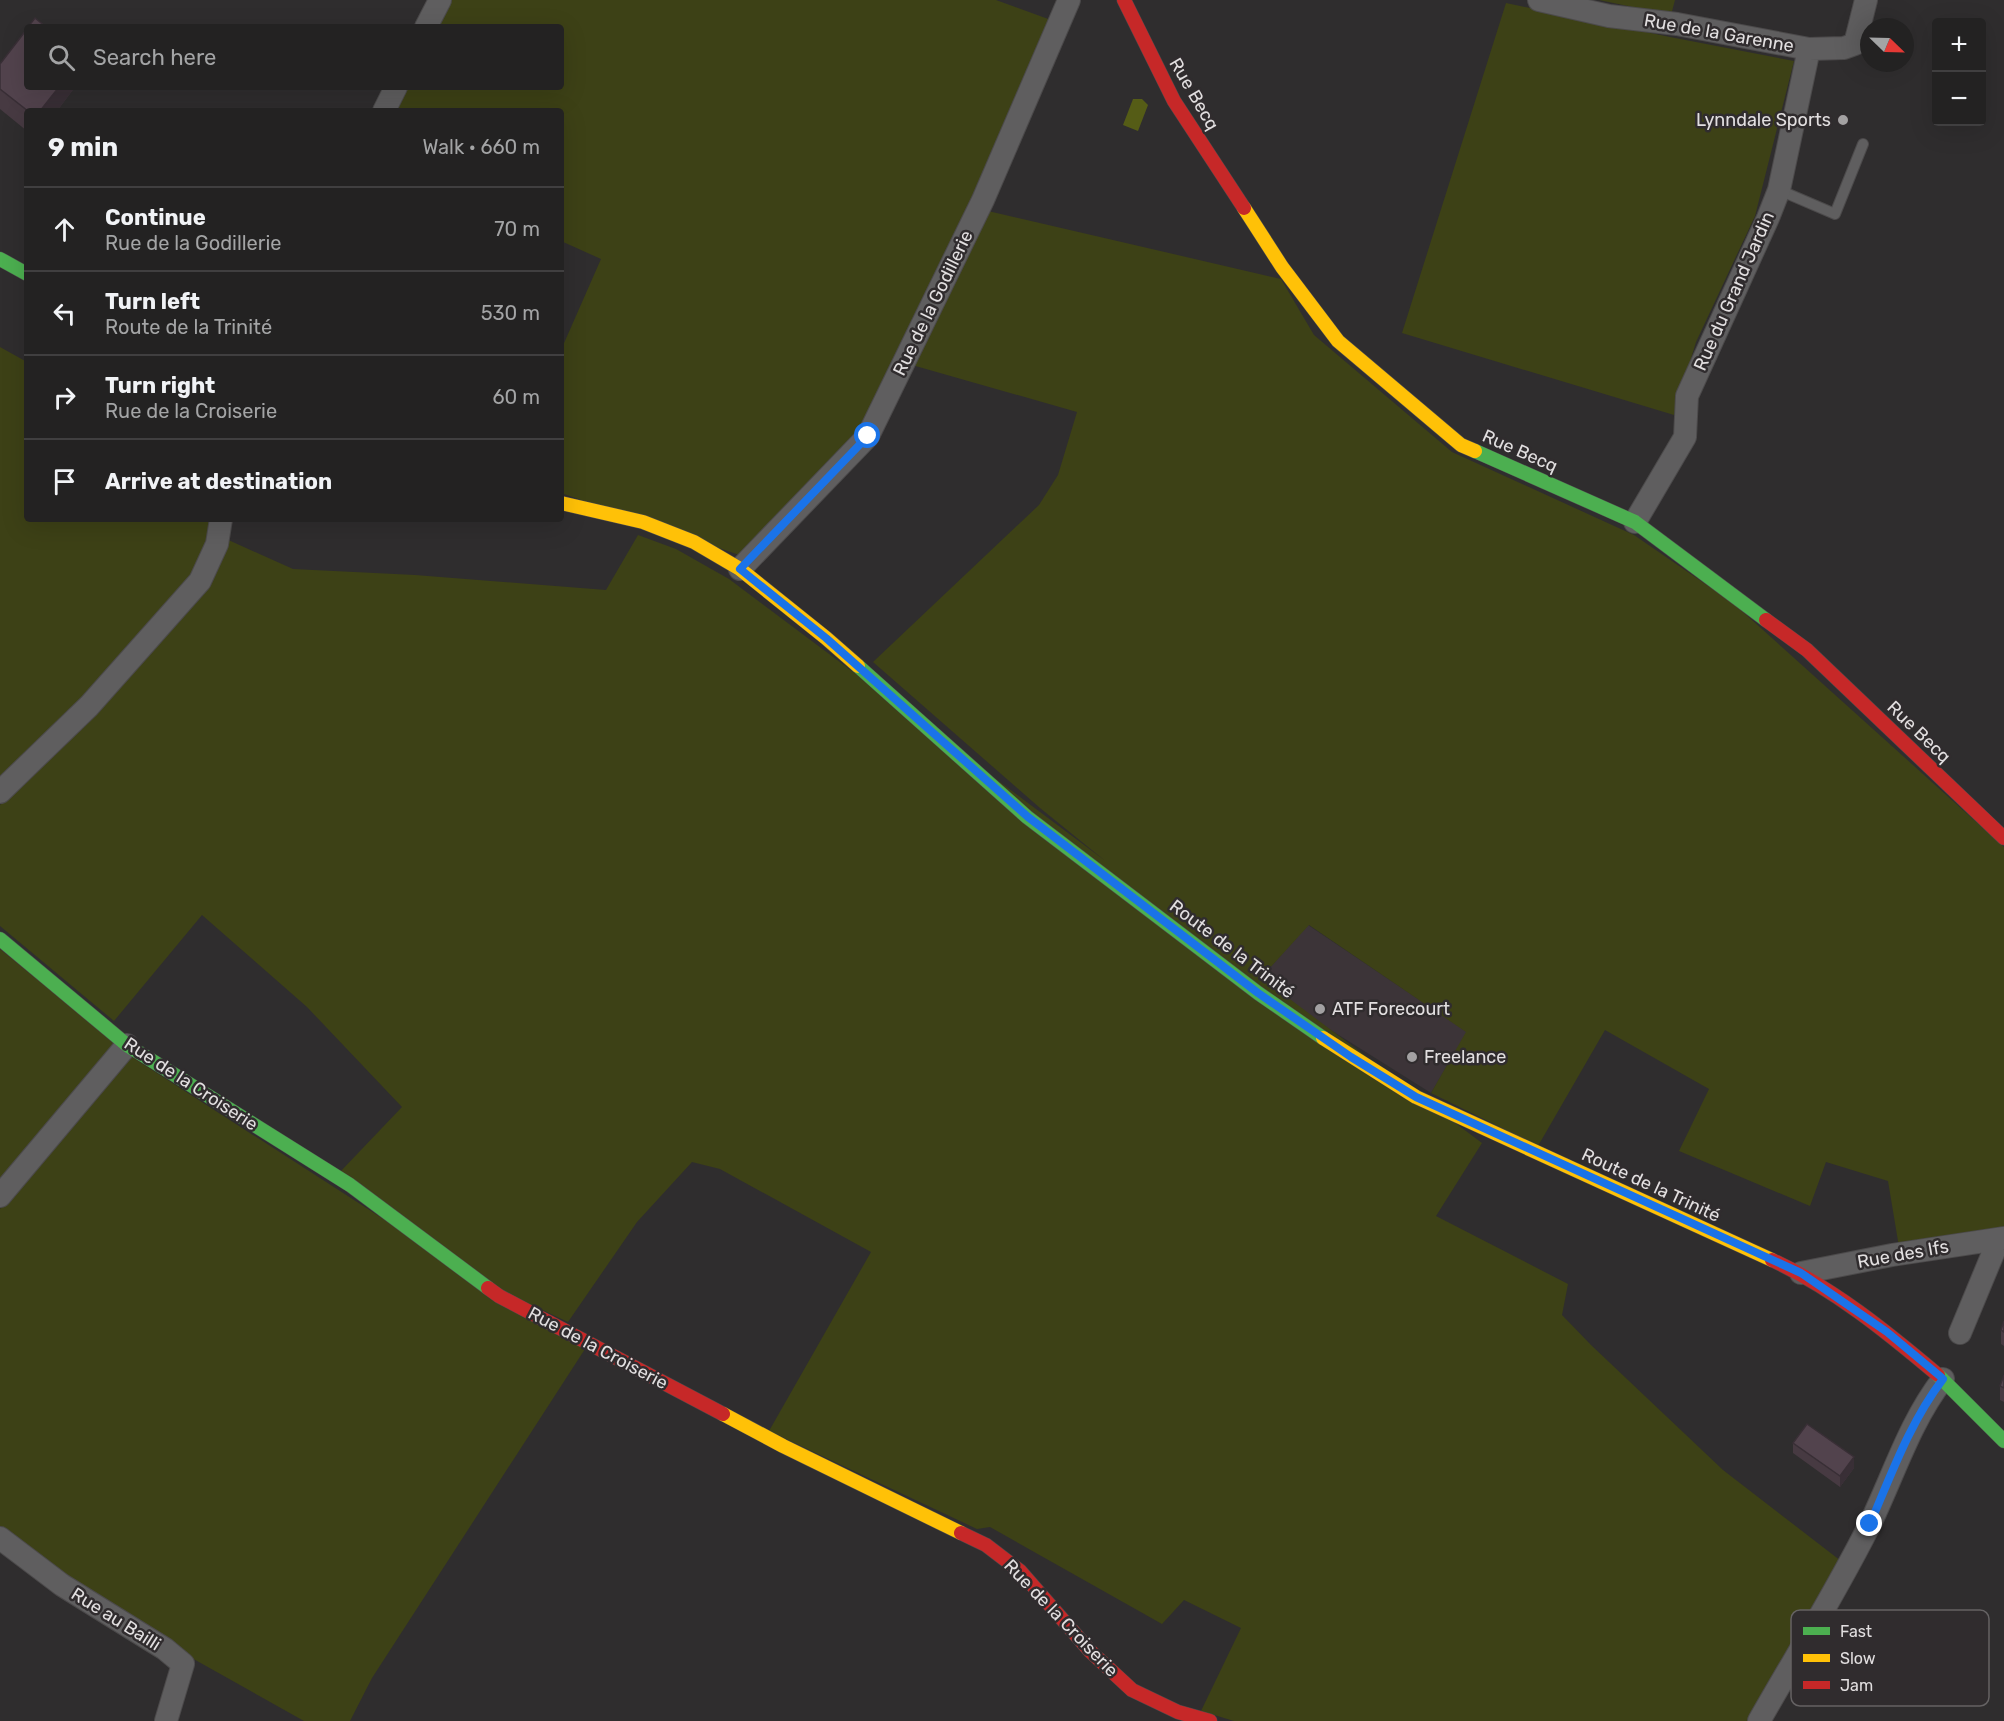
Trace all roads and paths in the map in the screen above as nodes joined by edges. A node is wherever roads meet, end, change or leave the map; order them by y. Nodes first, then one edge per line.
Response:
1 (440, 0) edge
2 (1068, 0) edge
3 (1124, 0) edge
4 (1539, 0) edge
5 (1866, 0) edge
6 (428, 24) edge
7 (1809, 49) junction
8 (394, 90) edge
9 (386, 108) edge
10 (1863, 144) dead end
11 (1779, 190) junction
12 (0, 259) edge
13 (24, 272) edge
14 (564, 504) edge
15 (220, 522) edge
16 (1635, 522) junction
17 (740, 569) junction
18 (0, 792) edge
19 (2004, 838) edge
20 (0, 939) edge
21 (127, 1045) junction
22 (0, 1196) edge
23 (2001, 1238) edge
24 (1801, 1273) junction
25 (1960, 1334) dead end
26 (1943, 1379) junction
27 (2004, 1441) edge
28 (0, 1538) edge
29 (1823, 1610) edge
30 (1791, 1665) edge
31 (1176, 1716) edge
32 (166, 1721) edge
33 (1210, 1721) edge
34 (1759, 1721) edge

1 - 6 street
2 - 17 street, Rue de la Godillerie
3 - 16 street, Rue Becq
4 - 7 street, Rue de la Garenne
5 - 7 street, Rue de la Garenne
7 - 11 street, Rue du Grand Jardin
8 - 9 street
10 - 11 lane
11 - 16 street, Rue du Grand Jardin
12 - 13 street
14 - 17 street, Route de la Trinité
15 - 18 street
16 - 19 street, Rue Becq
17 - 24 street, Route de la Trinité
20 - 21 street, Rue de la Croiserie
21 - 22 street
21 - 31 street, Rue de la Croiserie
23 - 24 street, Rue des Ifs
23 - 25 street
24 - 26 street, Route de la Trinité
26 - 27 street, Route de la Trinité
26 - 29 street
28 - 32 street, Rue au Bailli
30 - 34 street
31 - 33 street, Rue de la Croiserie

